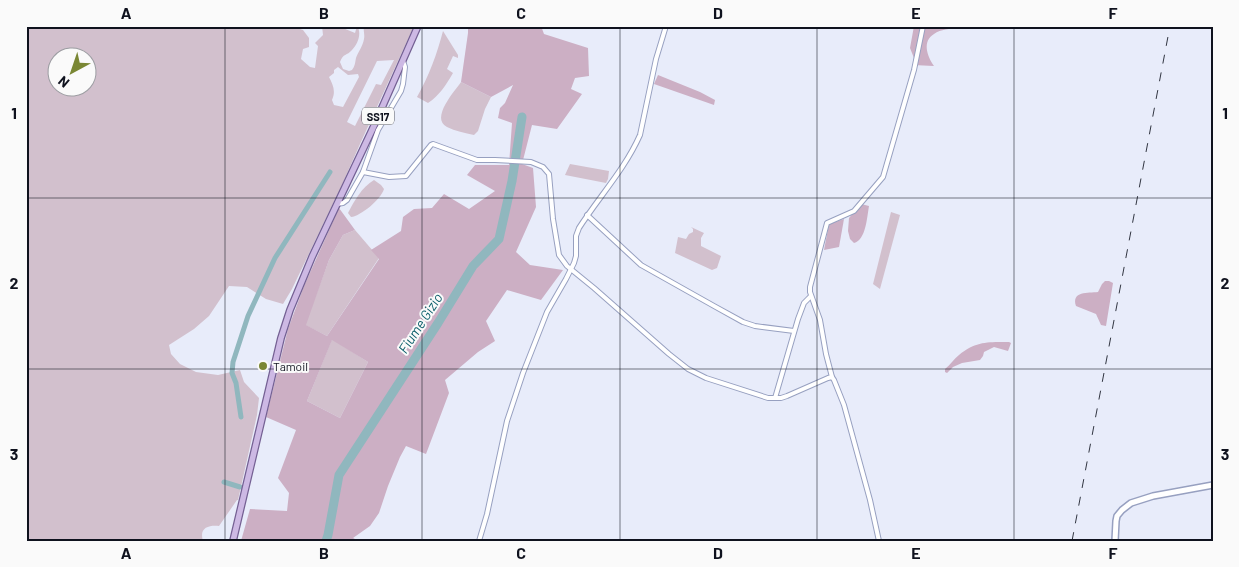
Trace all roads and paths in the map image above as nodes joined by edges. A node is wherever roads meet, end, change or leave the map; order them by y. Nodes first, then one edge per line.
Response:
1 (418, 26) edge
2 (666, 26) edge
3 (923, 26) edge
4 (403, 61) junction
5 (375, 129) junction
6 (363, 172) junction
7 (337, 204) junction
8 (587, 215) junction
9 (571, 269) junction
10 (812, 296) junction
11 (794, 331) junction
12 (832, 378) junction
13 (775, 398) junction
14 (1213, 485) edge
15 (233, 541) edge
16 (479, 541) edge
17 (879, 541) edge
18 (1115, 541) edge

1 - 4 main road, SS17
2 - 8 street
3 - 10 street
4 - 5 main road, SS17
4 - 5 street
5 - 6 street
5 - 7 main road, SS17
6 - 7 street
6 - 9 street
7 - 15 main road, SS17
8 - 9 street
8 - 11 street
9 - 13 street
9 - 16 street
10 - 11 street
10 - 12 street
11 - 13 street
12 - 13 street
12 - 17 street
14 - 18 main road

